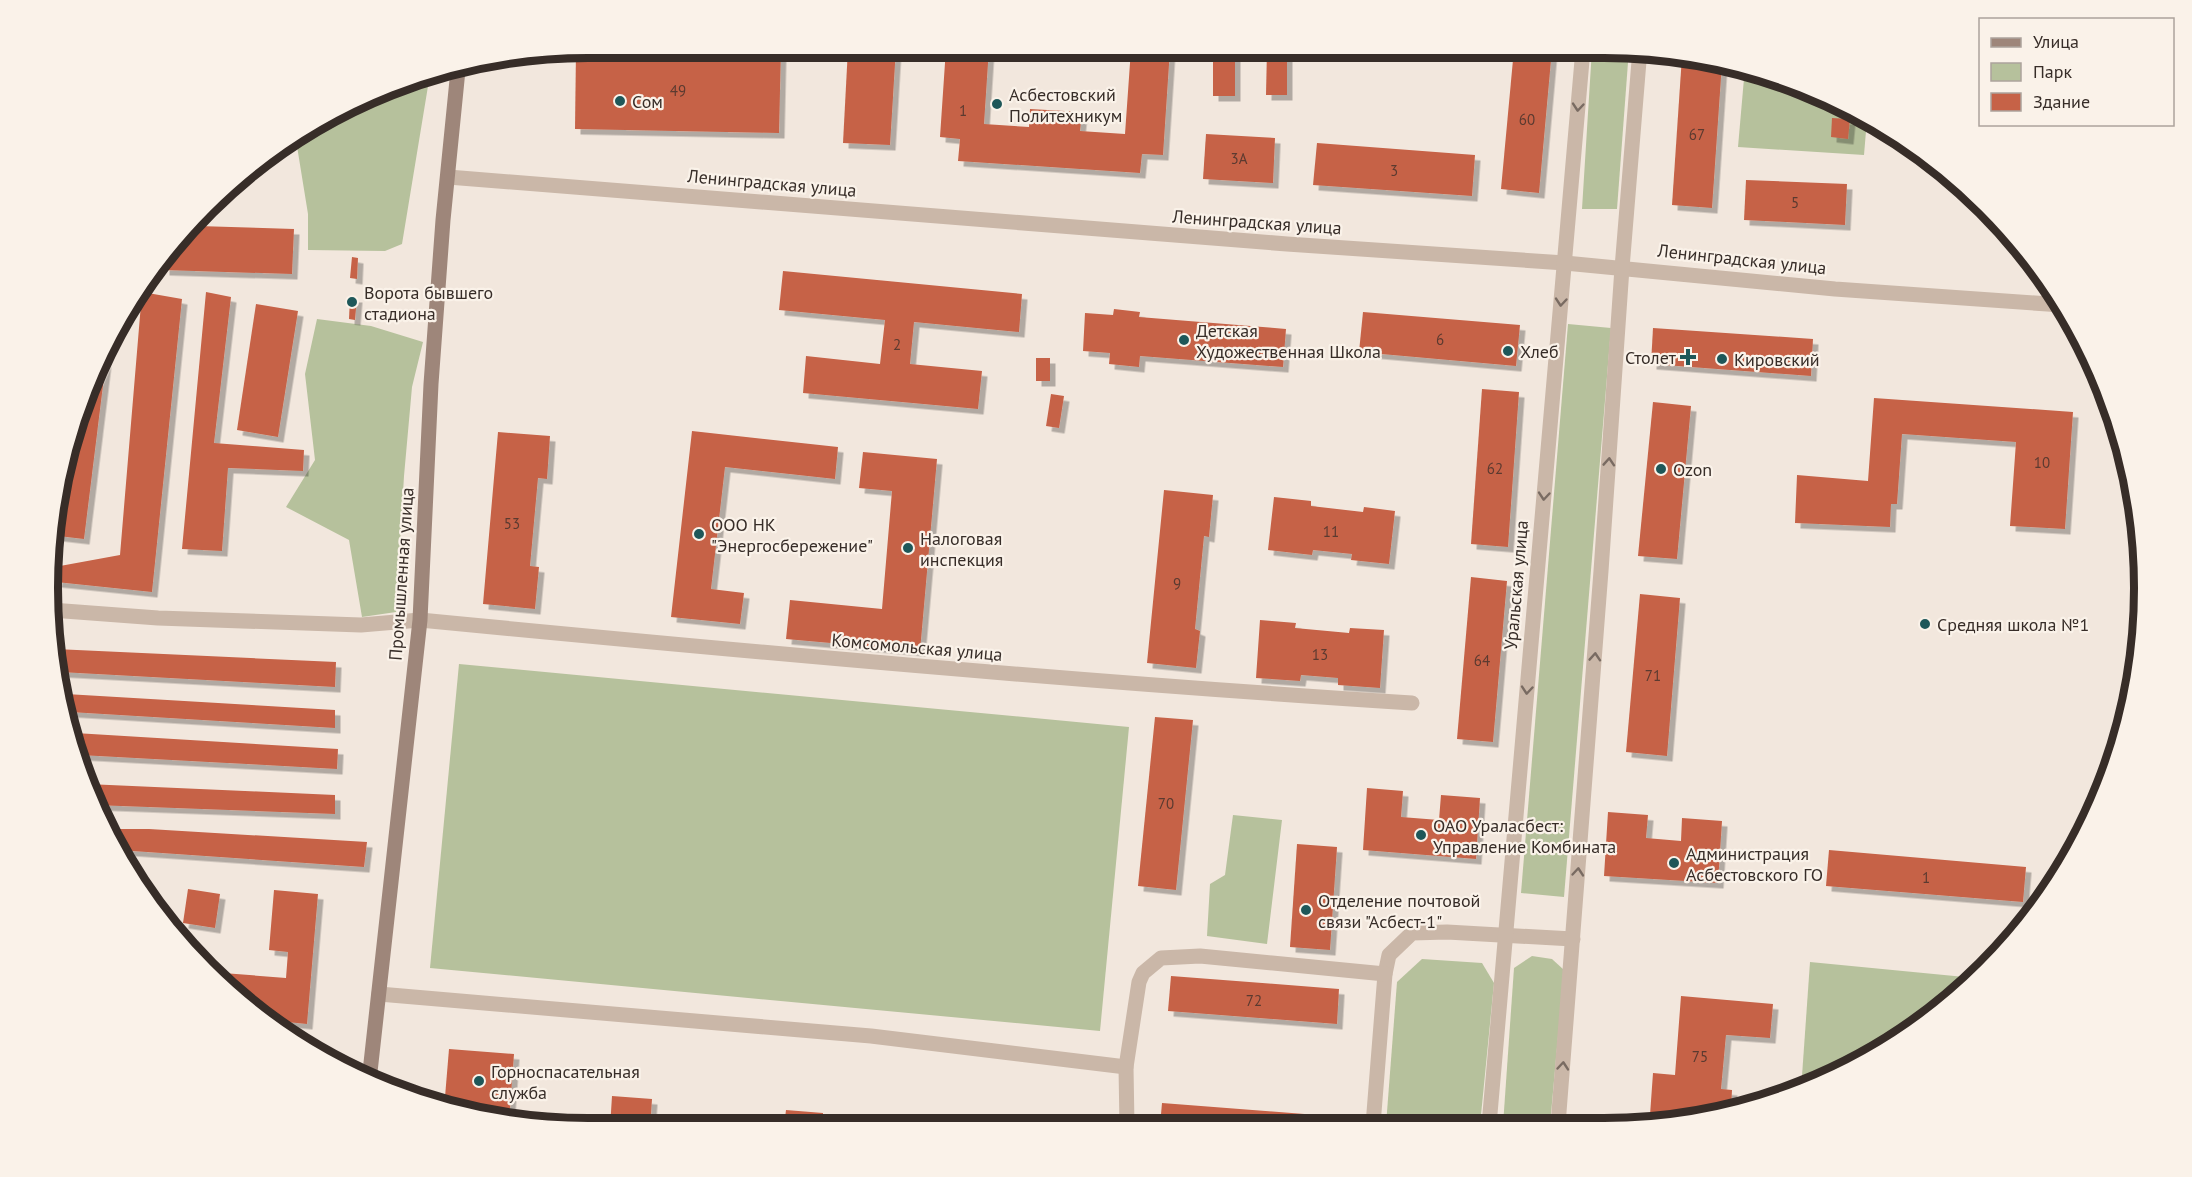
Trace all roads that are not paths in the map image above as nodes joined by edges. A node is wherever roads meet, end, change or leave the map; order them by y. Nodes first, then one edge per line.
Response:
1 (1582, 58) edge
2 (1639, 60) edge
3 (458, 75) edge
4 (448, 177) junction
5 (1565, 263) junction
6 (1622, 268) junction
7 (2050, 304) edge
8 (59, 611) edge
9 (420, 620) junction
10 (1412, 703) dead end
11 (1504, 936) junction
12 (1573, 939) junction
13 (1385, 974) junction
14 (379, 994) junction
15 (1126, 1067) junction
16 (370, 1071) edge
17 (1127, 1118) edge
18 (1374, 1118) edge
19 (1490, 1118) edge
20 (1559, 1118) edge

1 -> 5 street, Уральская улица
2 - 6 street
3 - 4 main road, Промышленная улица
4 - 5 street, Ленинградская улица
4 - 9 main road, Промышленная улица
5 - 6 street, Ленинградская улица
5 -> 11 street, Уральская улица
6 - 7 street, Ленинградская улица
12 -> 6 street
8 - 9 street, Комсомольская улица
9 - 10 street, Комсомольская улица
9 - 14 main road, Промышленная улица
11 - 12 street
11 - 13 street
11 - 19 street, Уральская улица
20 -> 12 street
13 - 15 street
13 - 18 street
14 - 15 street
14 - 16 main road, Промышленная улица
15 - 17 street

